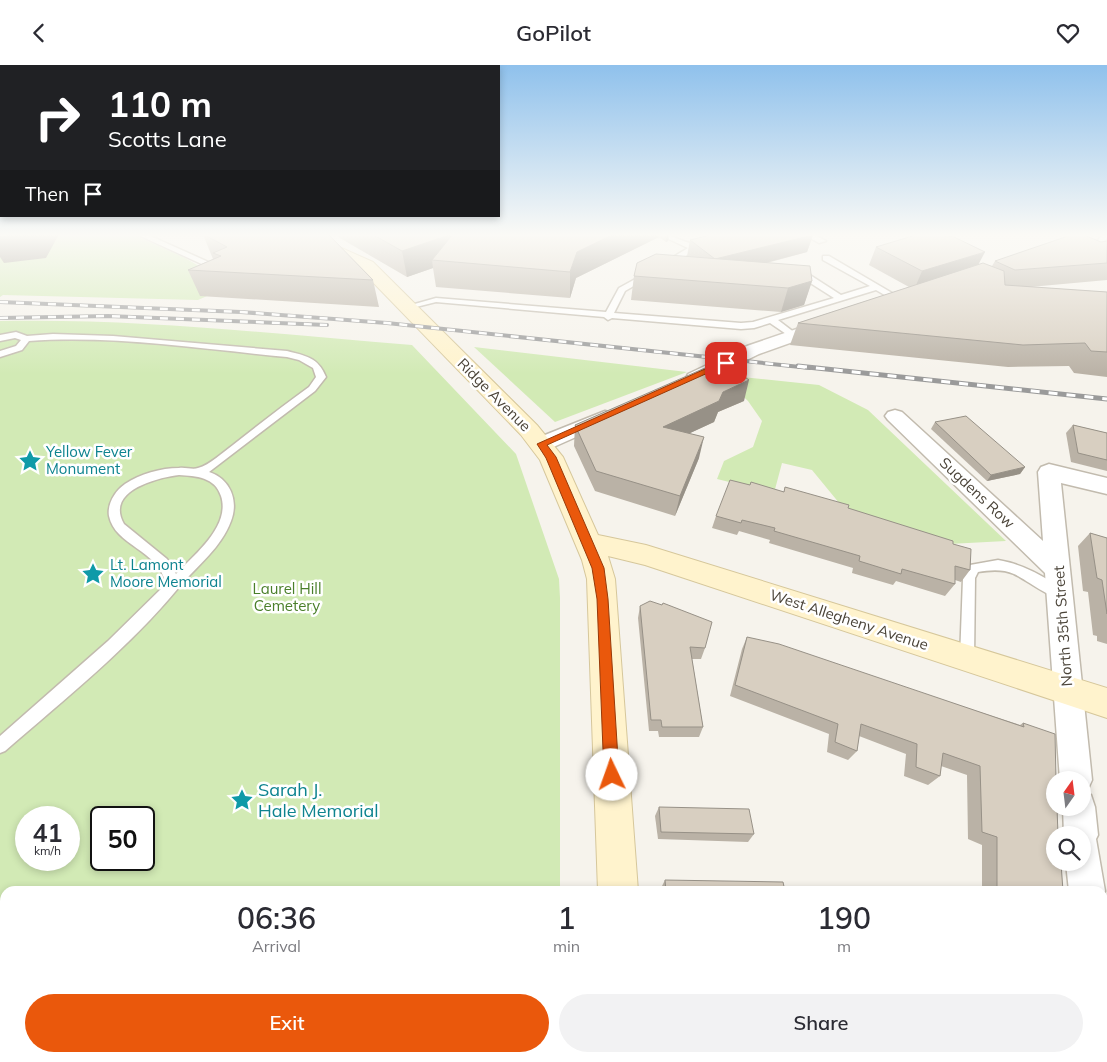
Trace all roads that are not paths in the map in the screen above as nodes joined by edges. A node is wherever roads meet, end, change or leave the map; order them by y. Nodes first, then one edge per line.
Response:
1 (382, 281) edge
2 (635, 281) edge
3 (812, 281) edge
4 (866, 281) edge
5 (877, 287) junction
6 (917, 295) edge
7 (841, 299) junction
8 (900, 300) junction
9 (881, 306) edge
10 (408, 307) junction
11 (608, 317) junction
12 (843, 319) edge
13 (772, 320) junction
14 (792, 335) junction
15 (0, 338) edge
16 (26, 339) junction
17 (0, 354) edge
18 (679, 385) edge
19 (619, 411) edge
20 (895, 416) dead end
21 (542, 444) junction
22 (199, 473) junction
23 (1107, 486) edge
24 (589, 545) junction
25 (1060, 583) junction
26 (173, 586) junction
27 (967, 659) junction
28 (1067, 691) junction
29 (1107, 703) edge
30 (0, 746) edge
31 (1075, 771) edge
32 (1085, 871) edge
33 (618, 886) edge
34 (1086, 886) edge
35 (0, 994) edge
36 (0, 1009) edge

1 - 10 main road, Ridge Avenue
2 - 11 lane
3 - 7 lane
4 - 5 lane
5 - 7 lane
5 - 8 lane
6 - 8 street
7 - 13 lane
8 - 9 street
10 - 11 lane
10 - 21 main road, Ridge Avenue
11 - 13 lane
12 - 14 street
13 - 14 lane
14 - 18 street
15 - 16 lane
16 - 17 lane
16 - 22 lane
19 - 21 street
20 - 25 street, Sugdens Row
21 - 24 main road, Ridge Avenue
22 - 26 lane
22 - 26 lane
23 - 25 street, North 35th Street
24 - 27 main road, West Allegheny Avenue
24 - 33 main road, Ridge Avenue
25 - 27 lane
25 - 28 street, North 35th Street
26 - 30 lane
27 - 28 main road, West Allegheny Avenue
28 - 29 main road, West Allegheny Avenue
28 - 31 street, North 35th Street
32 - 34 street
35 - 36 lane

